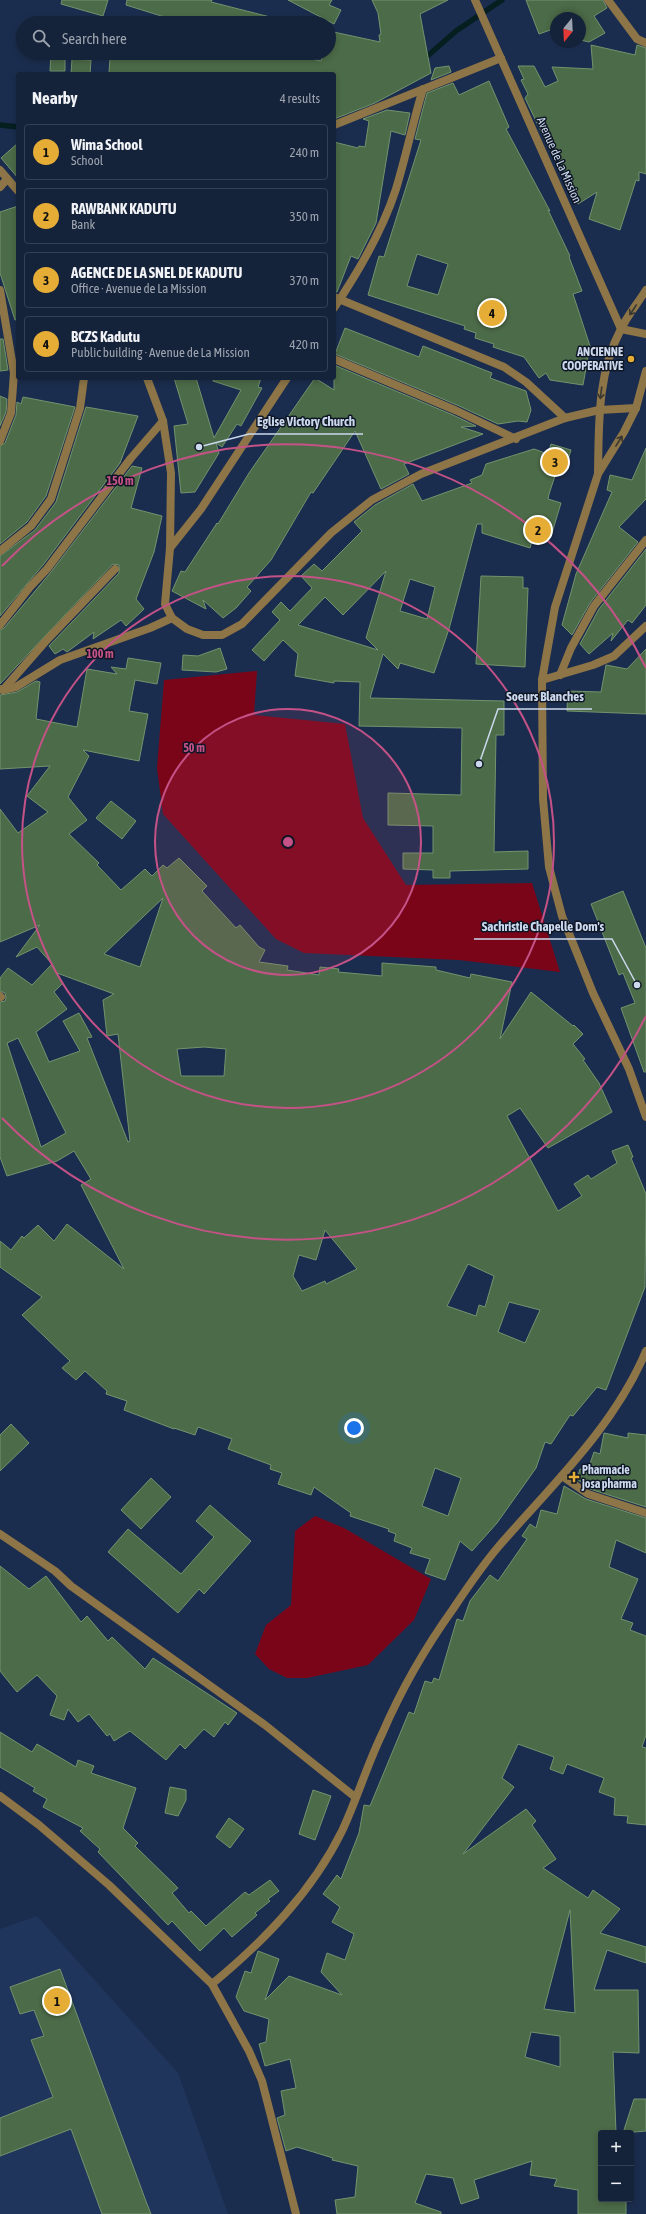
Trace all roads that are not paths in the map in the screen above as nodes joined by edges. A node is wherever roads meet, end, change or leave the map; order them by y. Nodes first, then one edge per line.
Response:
1 (608, 0) edge
2 (475, 1) edge
3 (646, 44) edge
4 (501, 58) junction
5 (423, 89) junction
6 (336, 124) edge
7 (0, 170) edge
8 (7, 179) junction
9 (0, 187) edge
10 (16, 189) edge
11 (0, 290) edge
12 (646, 290) edge
13 (337, 299) edge
14 (621, 329) junction
15 (646, 334) edge
16 (336, 360) edge
17 (646, 371) edge
18 (84, 380) edge
19 (148, 380) edge
20 (286, 380) edge
21 (636, 408) junction
22 (599, 410) junction
23 (565, 418) junction
24 (163, 421) junction
25 (516, 438) junction
26 (0, 442) edge
27 (598, 474) junction
28 (646, 540) edge
29 (170, 548) junction
30 (0, 551) edge
31 (115, 569) dead end
32 (172, 618) junction
33 (0, 625) edge
34 (646, 626) edge
35 (560, 675) junction
36 (542, 680) junction
37 (1, 689) edge
38 (646, 1118) edge
39 (646, 1352) edge
40 (562, 1476) junction
41 (646, 1513) edge
42 (0, 1534) edge
43 (0, 1796) edge
44 (355, 1797) junction
45 (212, 1984) junction
46 (296, 2214) edge

1 - 3 street
2 - 4 street, Avenue de La Mission
4 - 5 street
4 - 14 street, Avenue de La Mission
5 - 6 street
5 - 13 street
7 - 8 street
8 - 9 street
8 - 10 street
11 - 26 street
12 -> 14 street
13 - 23 street
14 - 15 street
14 -> 22 street
16 - 25 street
17 - 21 street
18 - 30 street
19 - 24 street
20 - 29 street
21 - 22 street
27 -> 21 street
22 - 23 street
22 - 27 street
23 - 25 street
24 - 29 street
24 - 33 street
25 - 32 street
27 - 36 street
28 - 35 street
29 - 32 street
31 - 37 street
32 - 37 street
34 - 35 street
35 - 36 street
36 - 38 street
39 - 40 street
40 - 41 street
40 - 44 street
42 - 44 street
43 - 45 street
44 - 45 street
45 - 46 street

